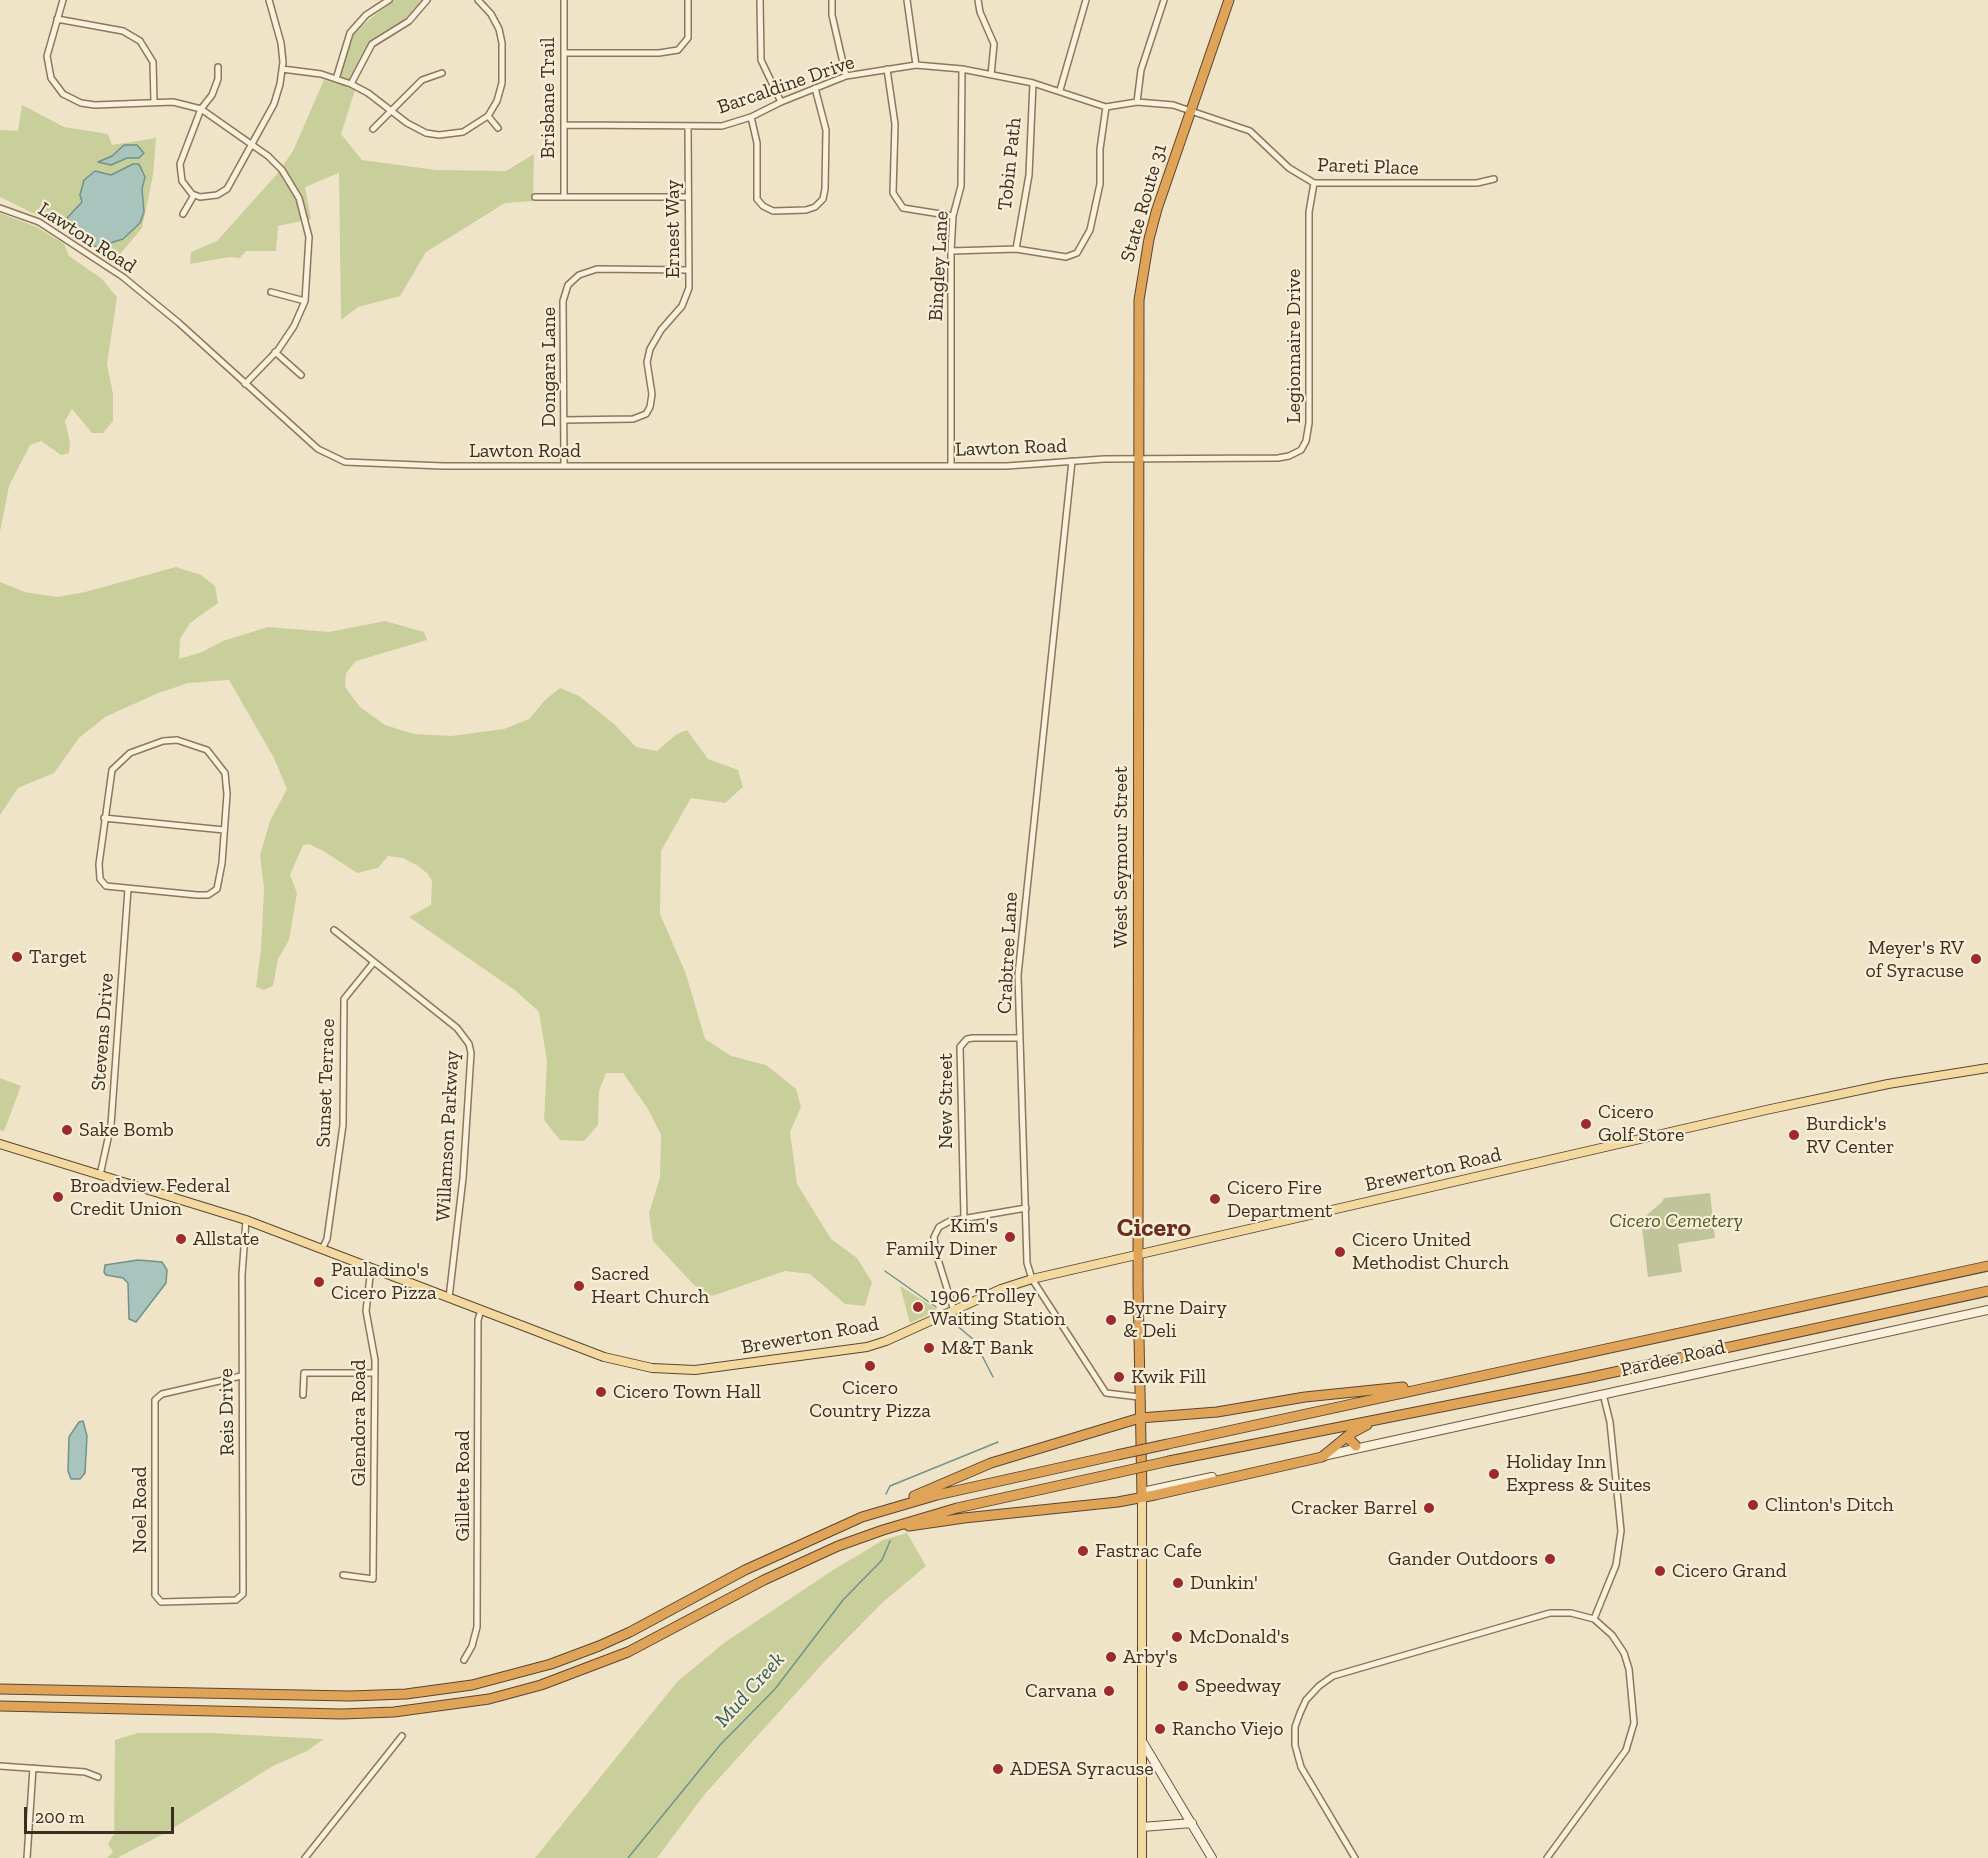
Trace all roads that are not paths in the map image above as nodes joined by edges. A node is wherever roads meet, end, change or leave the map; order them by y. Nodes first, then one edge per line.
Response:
1 (63, 0) edge
2 (269, 0) edge
3 (389, 0) edge
4 (427, 0) edge
5 (478, 0) edge
6 (564, 0) edge
7 (688, 0) edge
8 (760, 0) edge
9 (832, 0) edge
10 (907, 0) edge
11 (978, 0) edge
12 (1086, 0) edge
13 (1164, 0) edge
14 (1229, 0) edge
15 (57, 19) junction
16 (564, 53) junction
17 (916, 65) junction
18 (218, 67) dead end
19 (282, 69) junction
20 (887, 69) junction
21 (962, 69) junction
22 (442, 73) dead end
23 (991, 75) junction
24 (846, 76) junction
25 (336, 79) junction
26 (1033, 83) junction
27 (351, 84) junction
28 (814, 88) junction
29 (1060, 90) junction
30 (154, 102) junction
31 (781, 102) junction
32 (1137, 102) junction
33 (1106, 106) junction
34 (201, 110) junction
35 (392, 111) junction
36 (1191, 111) junction
37 (488, 116) junction
38 (751, 117) junction
39 (564, 125) junction
40 (688, 126) junction
41 (498, 128) dead end
42 (373, 129) dead end
43 (253, 144) junction
44 (1494, 179) dead end
45 (1314, 183) junction
46 (194, 195) junction
47 (535, 197) dead end
48 (564, 197) junction
49 (688, 198) junction
50 (0, 208) edge
51 (183, 214) dead end
52 (953, 216) junction
53 (1016, 249) junction
54 (951, 251) junction
55 (689, 270) junction
56 (271, 292) dead end
57 (305, 301) junction
58 (275, 352) junction
59 (301, 375) dead end
60 (245, 384) junction
61 (564, 420) junction
62 (1138, 459) junction
63 (1072, 461) junction
64 (564, 466) junction
65 (951, 466) junction
66 (104, 818) junction
67 (224, 830) junction
68 (128, 889) junction
69 (334, 930) dead end
70 (374, 962) junction
71 (1020, 1038) junction
72 (1988, 1068) edge
73 (0, 1144) edge
74 (100, 1175) junction
75 (1026, 1208) junction
76 (964, 1218) junction
77 (246, 1220) junction
78 (322, 1249) junction
79 (1139, 1255) junction
80 (1988, 1266) edge
81 (371, 1268) junction
82 (1032, 1279) junction
83 (1988, 1291) edge
84 (449, 1298) junction
85 (481, 1310) junction
86 (1988, 1310) edge
87 (954, 1311) junction
88 (375, 1373) junction
89 (241, 1376) junction
90 (1436, 1384) junction
91 (1604, 1394) junction
92 (303, 1395) dead end
93 (1139, 1397) junction
94 (1397, 1415) junction
95 (1140, 1418) junction
96 (1350, 1434) junction
97 (1361, 1446) junction
98 (1326, 1454) junction
99 (1142, 1495) junction
100 (894, 1507) junction
101 (883, 1530) junction
102 (343, 1575) dead end
103 (169, 1603) joint
104 (1594, 1619) junction
105 (464, 1660) dead end
106 (0, 1689) edge
107 (0, 1706) edge
108 (402, 1736) dead end
109 (1142, 1741) junction
110 (0, 1766) edge
111 (33, 1768) junction
112 (98, 1777) dead end
113 (1192, 1823) junction
114 (1142, 1827) junction
115 (27, 1858) edge
116 (305, 1858) edge
117 (1142, 1858) edge
118 (1212, 1858) edge
119 (1355, 1858) edge
120 (1546, 1858) edge

1 - 15 street
2 - 19 street
3 - 25 street
4 - 27 street
5 - 37 street
6 - 16 street, Brisbane Trail
7 - 16 street
8 - 31 street
9 - 24 street
10 - 17 street
11 - 23 street
12 - 29 street
13 - 32 street
14 - 36 highway, State Route 31
15 - 30 street
15 - 30 street
16 - 39 street, Brisbane Trail
17 - 20 street, Barcaldine Drive
17 - 21 street, Barcaldine Drive
18 - 34 street
19 - 25 street
19 - 43 street
20 - 24 street, Barcaldine Drive
20 - 52 street
21 - 23 street, Barcaldine Drive
21 - 52 street, Bingley Lane
22 - 35 street
23 - 26 street, Barcaldine Drive
24 - 28 street, Barcaldine Drive
25 - 27 street
26 - 29 street, Barcaldine Drive
26 - 53 street, Tobin Path
27 - 35 street
28 - 31 street, Barcaldine Drive
28 - 38 street
29 - 33 street, Barcaldine Drive
30 - 34 street
31 - 38 street, Barcaldine Drive
32 - 33 street, Barcaldine Drive
32 - 36 street, Barcaldine Drive
33 - 53 street
34 - 43 street
34 - 46 street
35 - 37 street
35 - 42 street
36 - 45 street, Pareti Place
36 - 62 highway, State Route 31
37 - 41 street
38 - 40 street, Barcaldine Drive
39 - 40 street, Barcaldine Drive
39 - 48 street, Brisbane Trail
40 - 49 street, Ernest Way
43 - 46 street
43 - 57 street
44 - 45 street, Pareti Place
45 - 62 street, Legionnaire Drive
46 - 51 street
47 - 48 street
48 - 49 street
49 - 55 street, Ernest Way
50 - 60 street, Lawton Road
52 - 54 street, Bingley Lane
53 - 54 street
54 - 65 street, Bingley Lane
55 - 61 street, Ernest Way
55 - 61 street, Dongara Lane
56 - 57 street
57 - 58 street
58 - 59 street
58 - 60 street
60 - 64 street, Lawton Road
61 - 64 street, Dongara Lane
62 - 63 street, Lawton Road
62 - 79 highway, West Seymour Street
63 - 65 street, Lawton Road
63 - 71 street, Crabtree Lane
64 - 65 street, Lawton Road
66 - 67 street
66 - 67 street
66 - 68 street
67 - 68 street
68 - 74 street, Stevens Drive
69 - 70 street, Willamson Parkway
70 - 78 street, Sunset Terrace
70 - 84 street, Willamson Parkway
71 - 75 street, Crabtree Lane
71 - 76 street, New Street
72 - 79 main road, Brewerton Road
73 - 74 main road, Brewerton Road
74 - 77 main road, Brewerton Road
75 - 76 street
75 - 82 street, Crabtree Lane
76 - 87 street
77 - 78 main road, Brewerton Road
77 - 89 street, Reis Drive
78 - 81 main road, Brewerton Road
79 - 82 main road, Brewerton Road
79 - 93 highway, West Seymour Street
80 - 90 highway
81 - 84 main road, Brewerton Road
81 - 88 street, Glendora Road
82 - 87 main road, Brewerton Road
82 - 93 street, Crabtree Lane
83 - 94 highway
84 - 85 main road, Brewerton Road
85 - 87 main road, Brewerton Road
85 - 105 street, Gillette Road
86 - 91 street, Pardee Road
88 - 92 street
88 - 102 street, Glendora Road
89 - 103 street, Reis Drive
89 - 103 street, Noel Road
90 - 95 highway
90 - 100 highway, bridge
91 - 97 street, Pardee Road
91 - 104 street
93 - 95 highway, West Seymour Street
94 - 96 highway
94 - 101 highway, bridge
95 - 99 highway, West Seymour Street
95 - 100 highway
96 - 97 highway
96 - 98 highway
97 - 98 street, Pardee Road
98 - 99 highway, Pardee Road
99 - 101 highway, Pardee Road
99 - 109 main road
100 - 106 highway
101 - 107 highway
104 - 119 street
104 - 120 street
108 - 116 street
109 - 113 street
109 - 114 main road
110 - 111 street
111 - 112 street
111 - 115 street
113 - 114 street
113 - 118 street
114 - 117 main road

